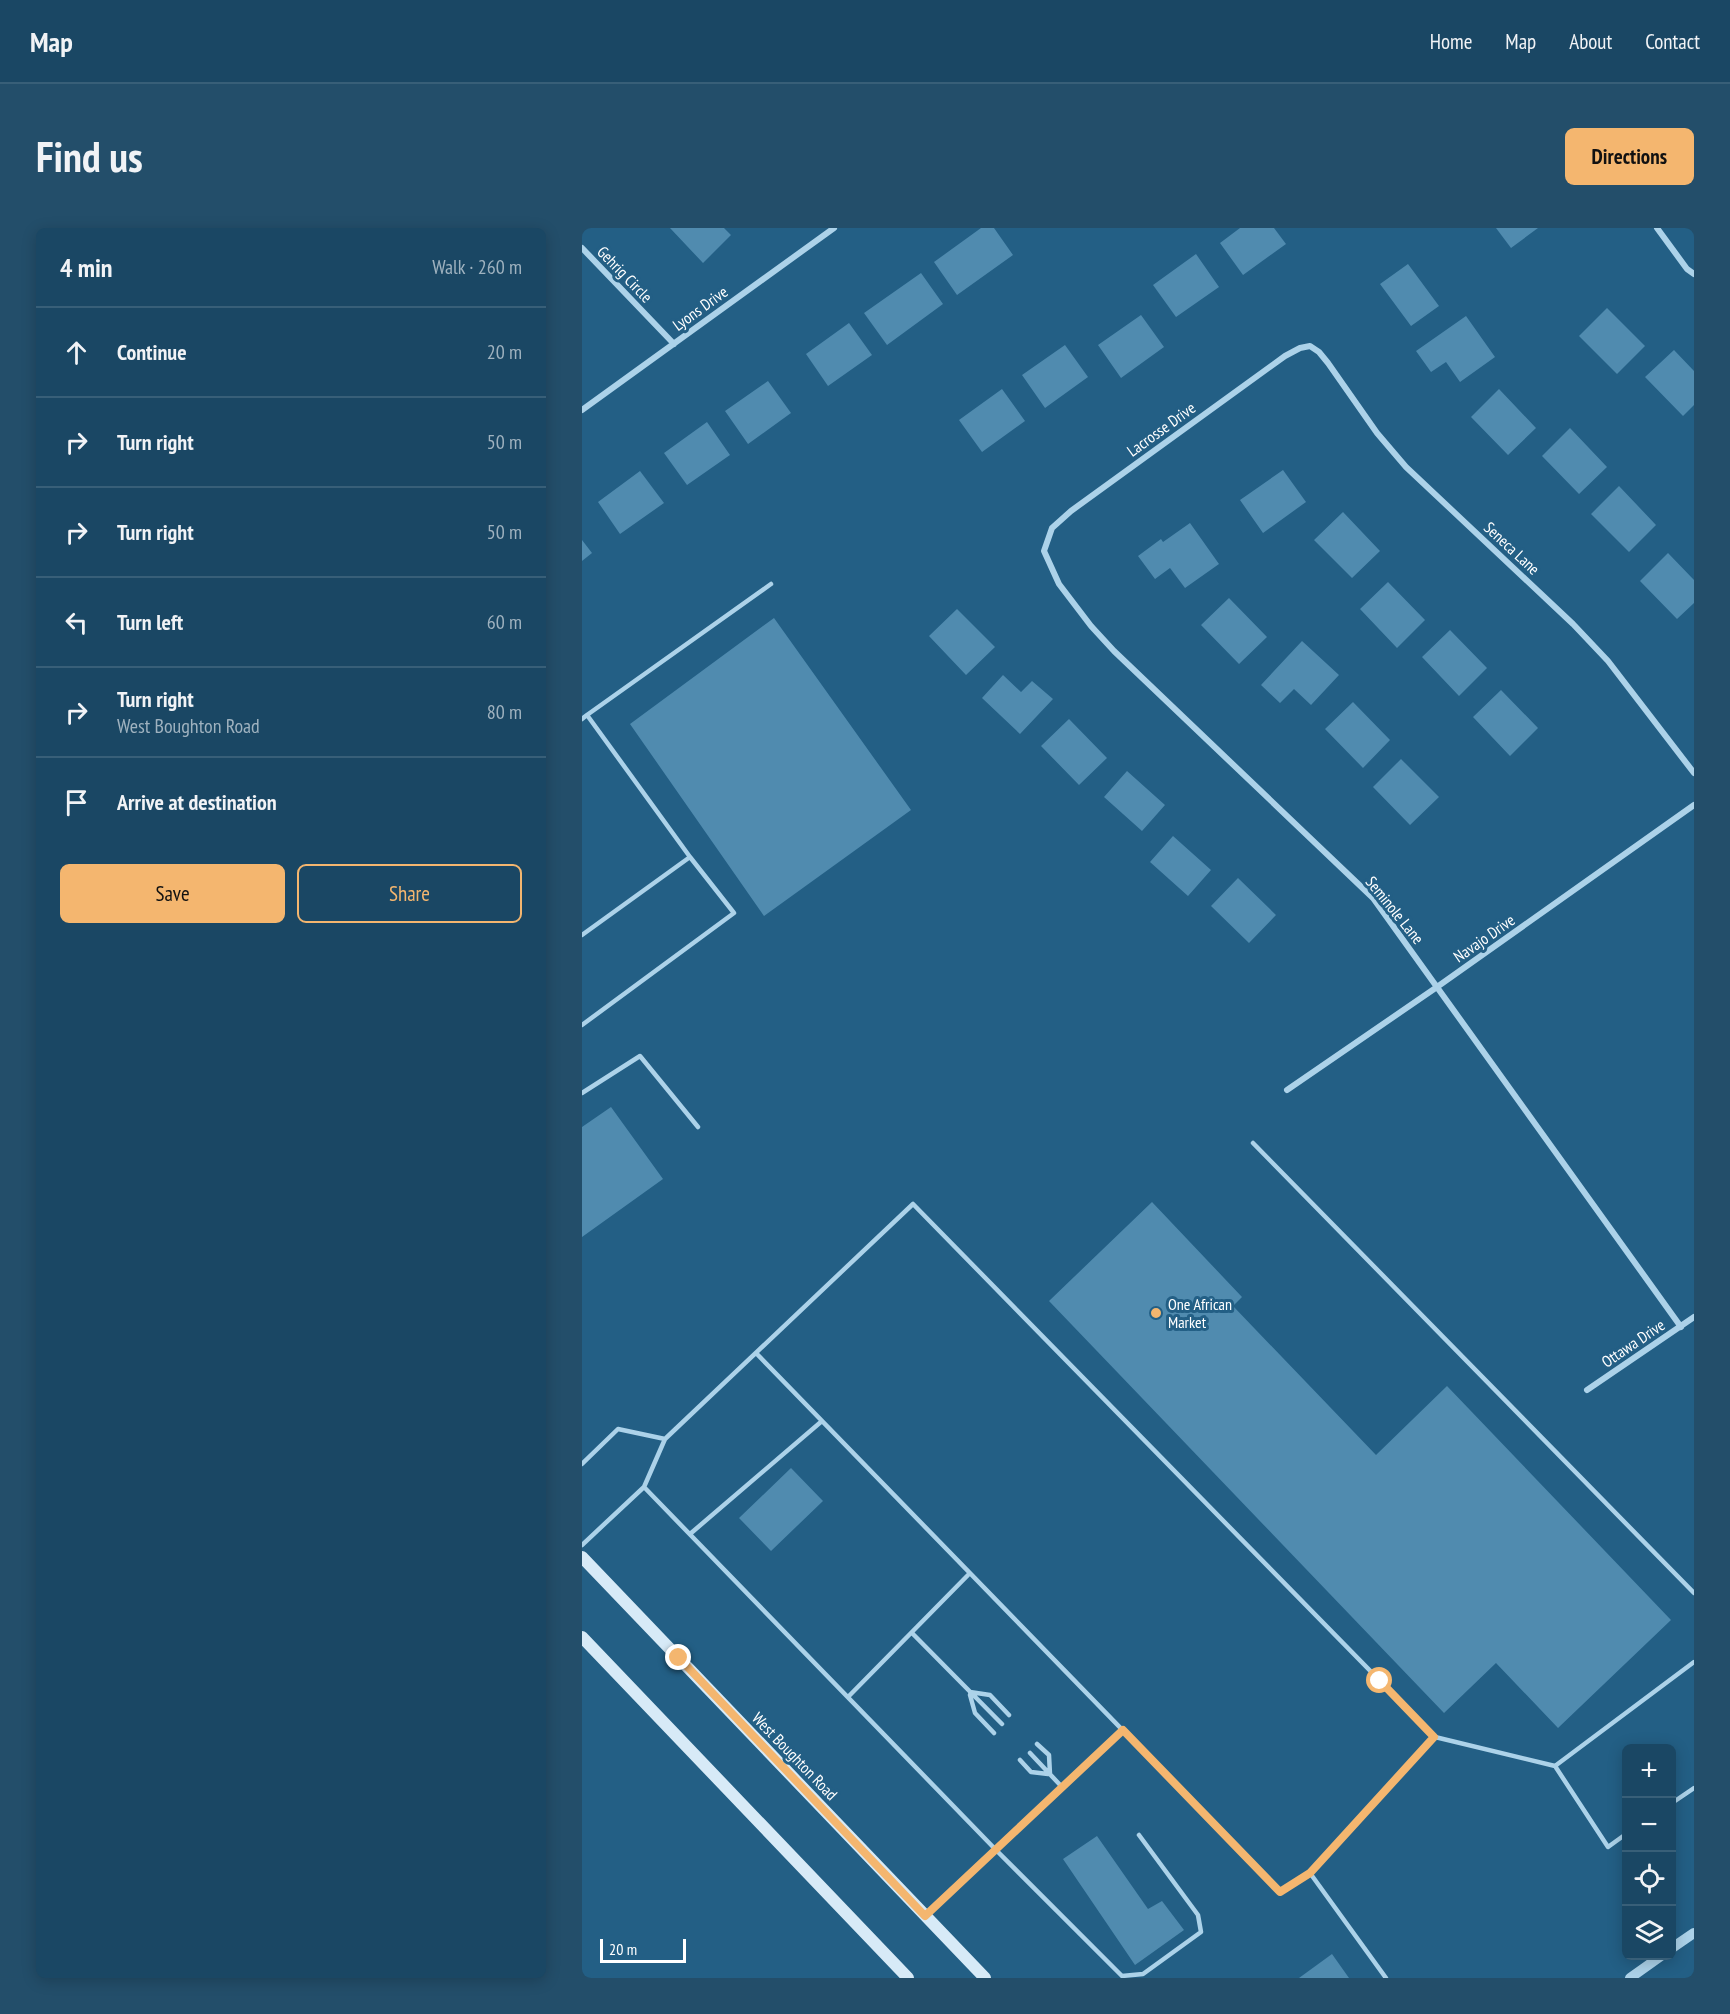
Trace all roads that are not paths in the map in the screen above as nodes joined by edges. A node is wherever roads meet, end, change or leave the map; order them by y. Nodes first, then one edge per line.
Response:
1 (834, 228) edge
2 (1657, 228) edge
3 (582, 248) edge
4 (1694, 274) edge
5 (674, 344) junction
6 (1310, 346) joint
7 (582, 410) edge
8 (1044, 551) joint
9 (771, 584) dead end
10 (587, 715) junction
11 (582, 719) edge
12 (1694, 773) edge
13 (1694, 805) edge
14 (690, 857) junction
15 (582, 935) edge
16 (1437, 987) junction
17 (582, 1024) edge
18 (1287, 1090) dead end
19 (582, 1093) edge
20 (698, 1127) dead end
21 (1253, 1143) dead end
22 (1694, 1317) edge
23 (1681, 1327) junction
24 (756, 1353) junction
25 (1587, 1390) dead end
26 (822, 1421) junction
27 (665, 1439) junction
28 (582, 1464) edge
29 (644, 1487) junction
30 (690, 1534) junction
31 (582, 1545) edge
32 (582, 1557) edge
33 (970, 1574) junction
34 (1694, 1593) edge
35 (912, 1633) junction
36 (582, 1637) edge
37 (1694, 1662) edge
38 (970, 1692) junction
39 (848, 1697) junction
40 (1009, 1715) dead end
41 (1002, 1724) dead end
42 (1123, 1730) junction
43 (994, 1733) dead end
44 (1434, 1737) junction
45 (1037, 1744) dead end
46 (1029, 1753) dead end
47 (1020, 1760) dead end
48 (1555, 1766) junction
49 (1050, 1774) junction
50 (1062, 1787) junction
51 (1694, 1788) edge
52 (1676, 1800) edge
53 (1139, 1835) dead end
54 (1622, 1837) edge
55 (996, 1850) junction
56 (1310, 1873) junction
57 (925, 1916) junction
58 (1694, 1933) edge
59 (1676, 1945) edge
60 (1656, 1960) edge
61 (908, 1978) edge
62 (985, 1978) edge
63 (1386, 1978) edge
64 (1630, 1978) edge

1 - 5 street, Lyons Drive
2 - 4 street
3 - 5 street, Gehrig Circle
5 - 7 street, Lyons Drive
6 - 8 street, Lacrosse Drive
6 - 12 street, Seneca Lane
8 - 16 street, Seminole Lane
9 - 10 lane
10 - 11 lane
10 - 14 lane
13 - 16 street, Navajo Drive
14 - 15 lane
14 - 17 lane
16 - 18 street, Navajo Drive
16 - 23 street, Seminole Lane
19 - 20 lane
21 - 34 lane
22 - 23 street, Ottawa Drive
23 - 25 street, Ottawa Drive
24 - 26 lane
24 - 27 lane
24 - 44 lane
26 - 30 lane
26 - 33 lane
27 - 28 lane
27 - 29 lane
29 - 30 lane
29 - 31 lane
30 - 39 lane
32 - 57 main road, West Boughton Road
33 - 35 lane
33 - 42 lane
35 - 38 lane
35 - 39 lane
36 - 61 main road
37 - 48 lane
38 - 40 lane
38 - 41 lane
38 - 43 lane
39 - 55 lane
42 - 50 lane
42 - 56 lane
44 - 48 lane
44 - 56 lane
45 - 49 lane
46 - 49 lane
47 - 49 lane
48 - 54 lane
49 - 50 lane
50 - 55 lane
51 - 52 lane
53 - 55 lane
55 - 57 lane
56 - 63 lane
57 - 62 main road, West Boughton Road
58 - 59 street
60 - 64 street

